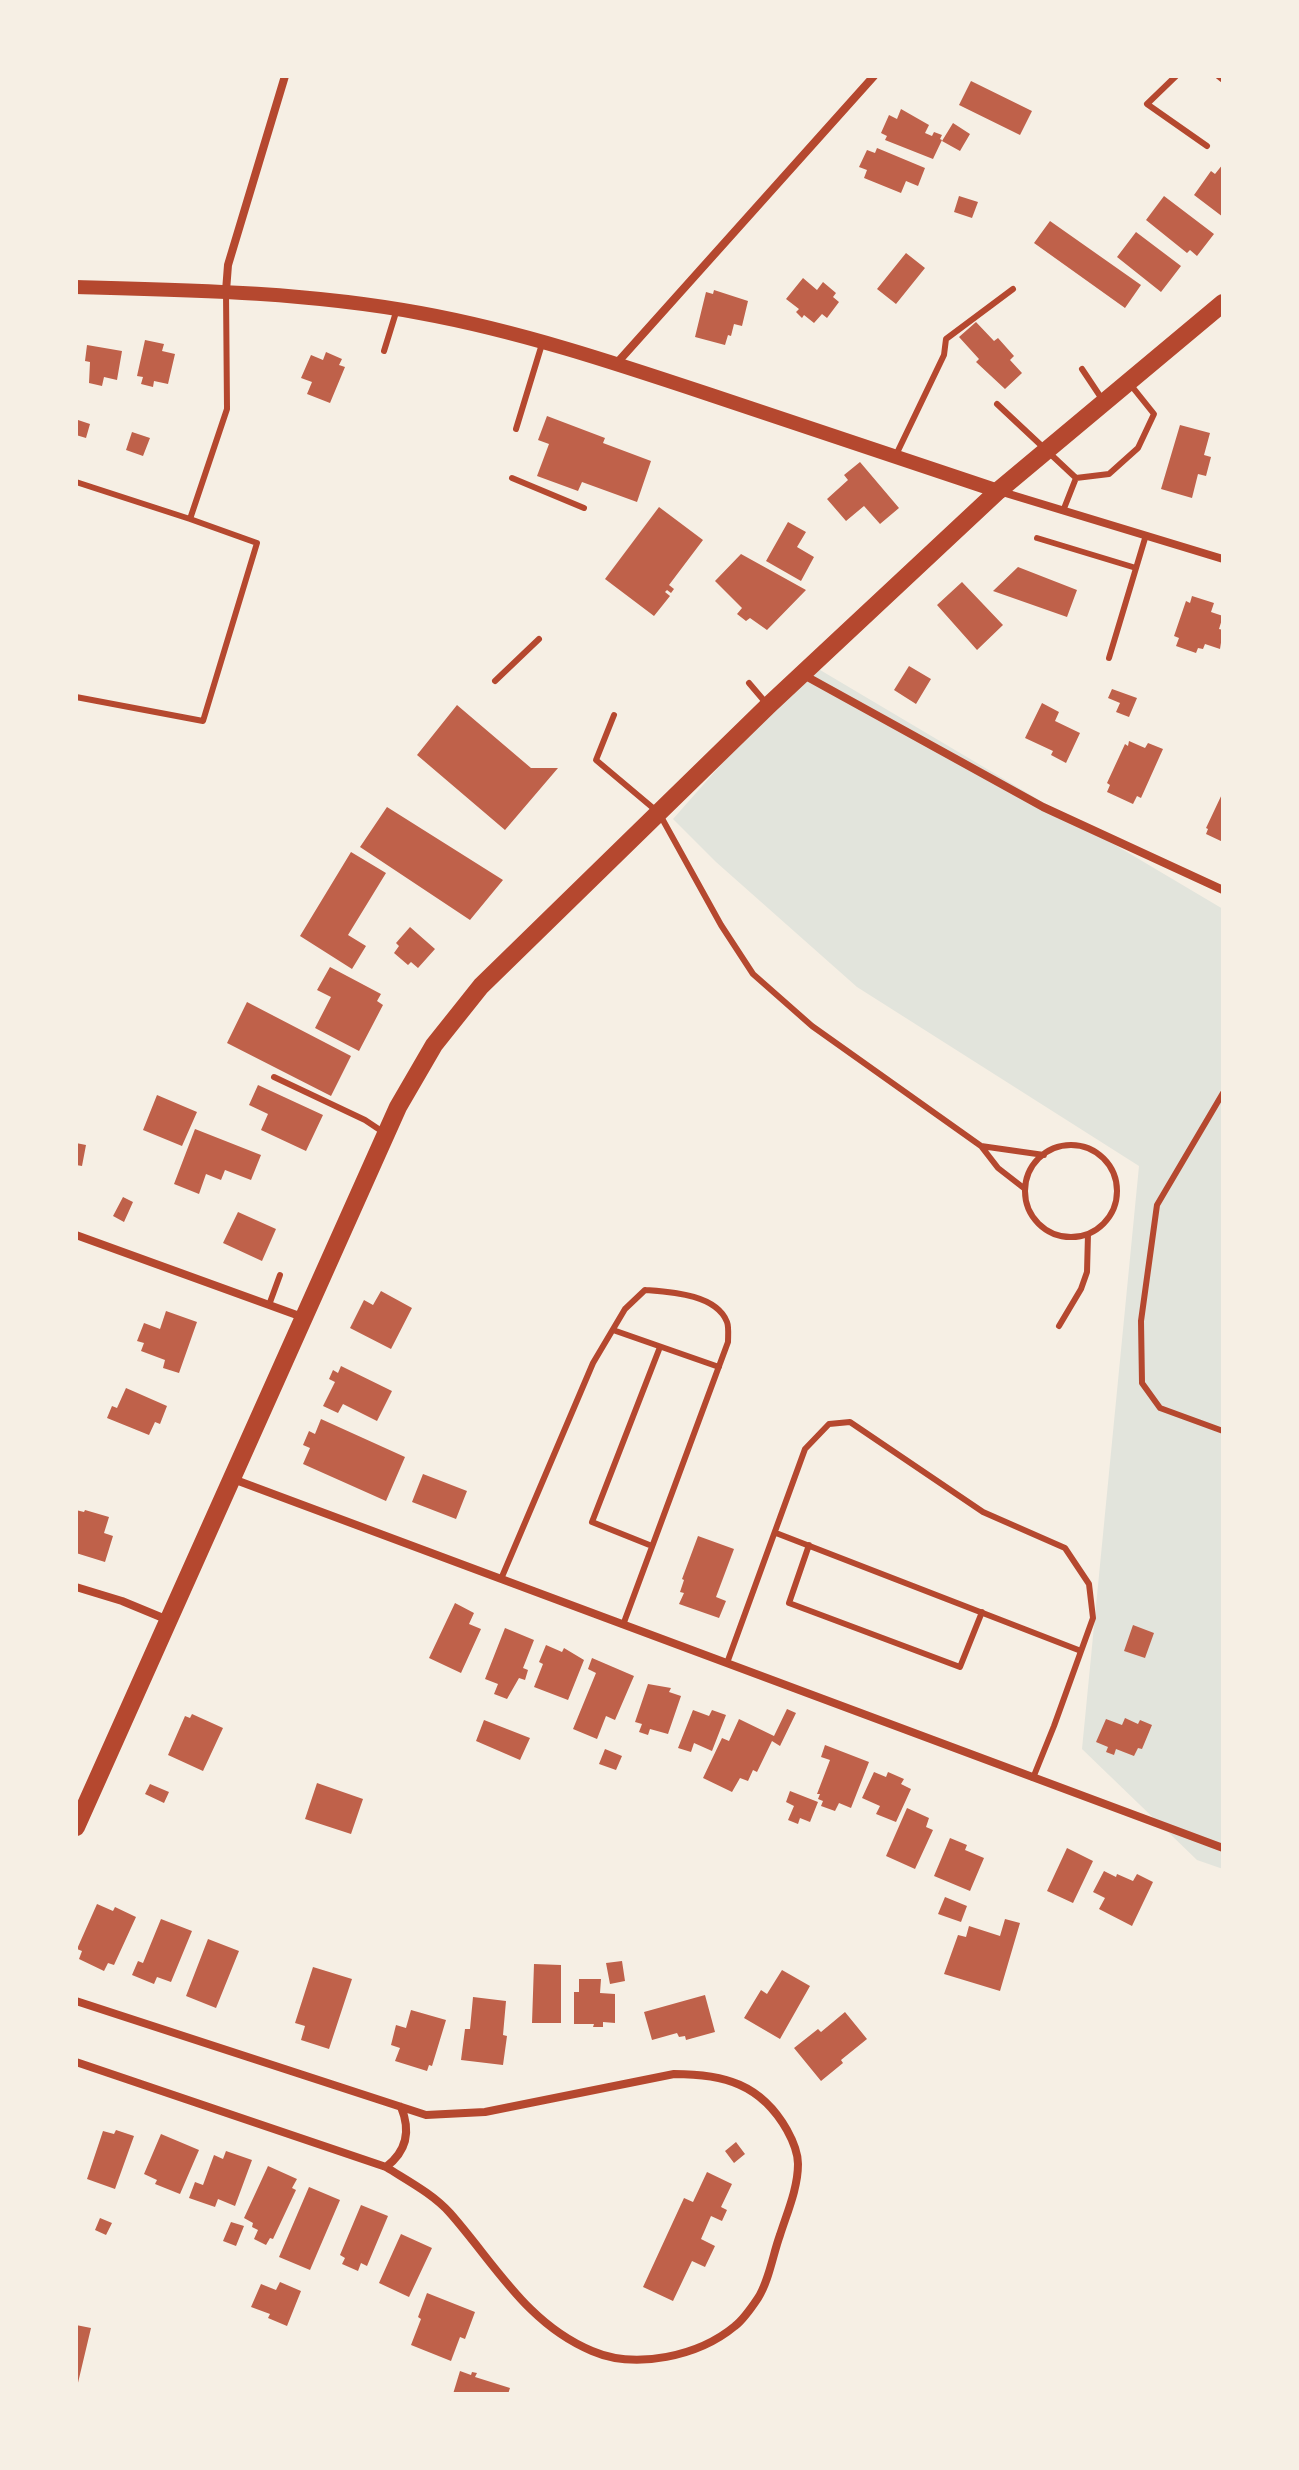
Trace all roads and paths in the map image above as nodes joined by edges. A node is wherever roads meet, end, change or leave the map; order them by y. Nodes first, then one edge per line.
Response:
1 (285, 76) edge
2 (874, 76) edge
3 (1176, 76) edge
4 (1218, 76) edge
5 (1223, 80) edge
6 (1207, 146) dead end
7 (76, 287) edge
8 (1013, 289) dead end
9 (226, 291) junction
10 (1223, 303) edge
11 (397, 309) junction
12 (543, 342) junction
13 (384, 351) dead end
14 (616, 364) junction
15 (1082, 369) dead end
16 (1129, 382) junction
17 (1104, 402) junction
18 (997, 404) dead end
19 (516, 429) dead end
20 (1046, 450) junction
21 (895, 457) junction
22 (512, 478) dead end
23 (1076, 478) junction
24 (76, 482) edge
25 (998, 491) junction
26 (584, 508) dead end
27 (1063, 511) junction
28 (190, 519) junction
29 (1146, 535) junction
30 (1037, 538) dead end
31 (1223, 559) edge
32 (1136, 568) junction
33 (539, 639) dead end
34 (1109, 658) dead end
35 (802, 674) junction
36 (495, 681) dead end
37 (749, 683) dead end
38 (76, 697) edge
39 (769, 705) junction
40 (614, 715) dead end
41 (659, 813) junction
42 (1223, 890) edge
43 (274, 1077) dead end
44 (1223, 1093) edge
45 (386, 1134) junction
46 (981, 1146) junction
47 (1044, 1155) junction
48 (1025, 1189) junction
49 (1088, 1234) junction
50 (76, 1235) edge
51 (280, 1275) dead end
52 (269, 1305) junction
53 (305, 1318) junction
54 (1059, 1326) dead end
55 (613, 1330) junction
56 (660, 1347) junction
57 (719, 1367) junction
58 (1223, 1431) edge
59 (232, 1478) junction
60 (776, 1533) junction
61 (809, 1545) junction
62 (652, 1546) junction
63 (501, 1579) junction
64 (76, 1587) edge
65 (982, 1612) junction
66 (168, 1620) junction
67 (623, 1625) junction
68 (1081, 1651) junction
69 (727, 1663) junction
70 (1033, 1778) junction
71 (76, 1827) edge
72 (1223, 1848) edge
73 (76, 2001) edge
74 (76, 2062) edge
75 (401, 2107) junction
76 (386, 2167) junction

1 - 9 street
2 - 14 street
3 - 6 lane
4 - 5 lane
7 - 9 street
8 - 21 lane
9 - 11 street
9 - 28 lane
10 - 16 main road
11 - 12 street
11 - 13 lane
12 - 14 street
12 - 19 lane
14 - 21 street
15 - 17 lane
16 - 17 main road
16 - 23 lane
17 - 20 main road
18 - 20 lane
20 - 23 lane
20 - 25 main road
21 - 25 street
22 - 26 lane
23 - 27 lane
24 - 28 lane
25 - 27 street
25 - 35 main road
27 - 29 street
28 - 38 lane
29 - 31 street
29 - 32 lane
30 - 32 lane
32 - 34 lane
33 - 36 lane
35 - 39 main road
35 - 42 street
37 - 39 lane
39 - 41 main road
40 - 41 lane
41 - 45 main road
41 - 46 lane
43 - 45 lane
44 - 58 lane
45 - 53 main road
46 - 47 lane
46 - 48 lane
47 - 48 lane
47 - 49 lane
48 - 49 lane
49 - 54 lane
50 - 52 street
51 - 52 lane
52 - 53 street
53 - 59 main road
55 - 56 lane
55 - 57 lane
55 - 63 lane
56 - 57 lane
56 - 62 lane
57 - 62 lane
59 - 63 street
59 - 66 main road
60 - 61 lane
60 - 68 lane
60 - 69 lane
61 - 65 lane
61 - 65 lane
62 - 67 lane
63 - 67 street
64 - 66 street
65 - 68 lane
66 - 71 main road
67 - 69 street
68 - 70 lane
69 - 70 street
70 - 72 street
73 - 75 street
74 - 76 street
75 - 76 street
75 - 76 street

